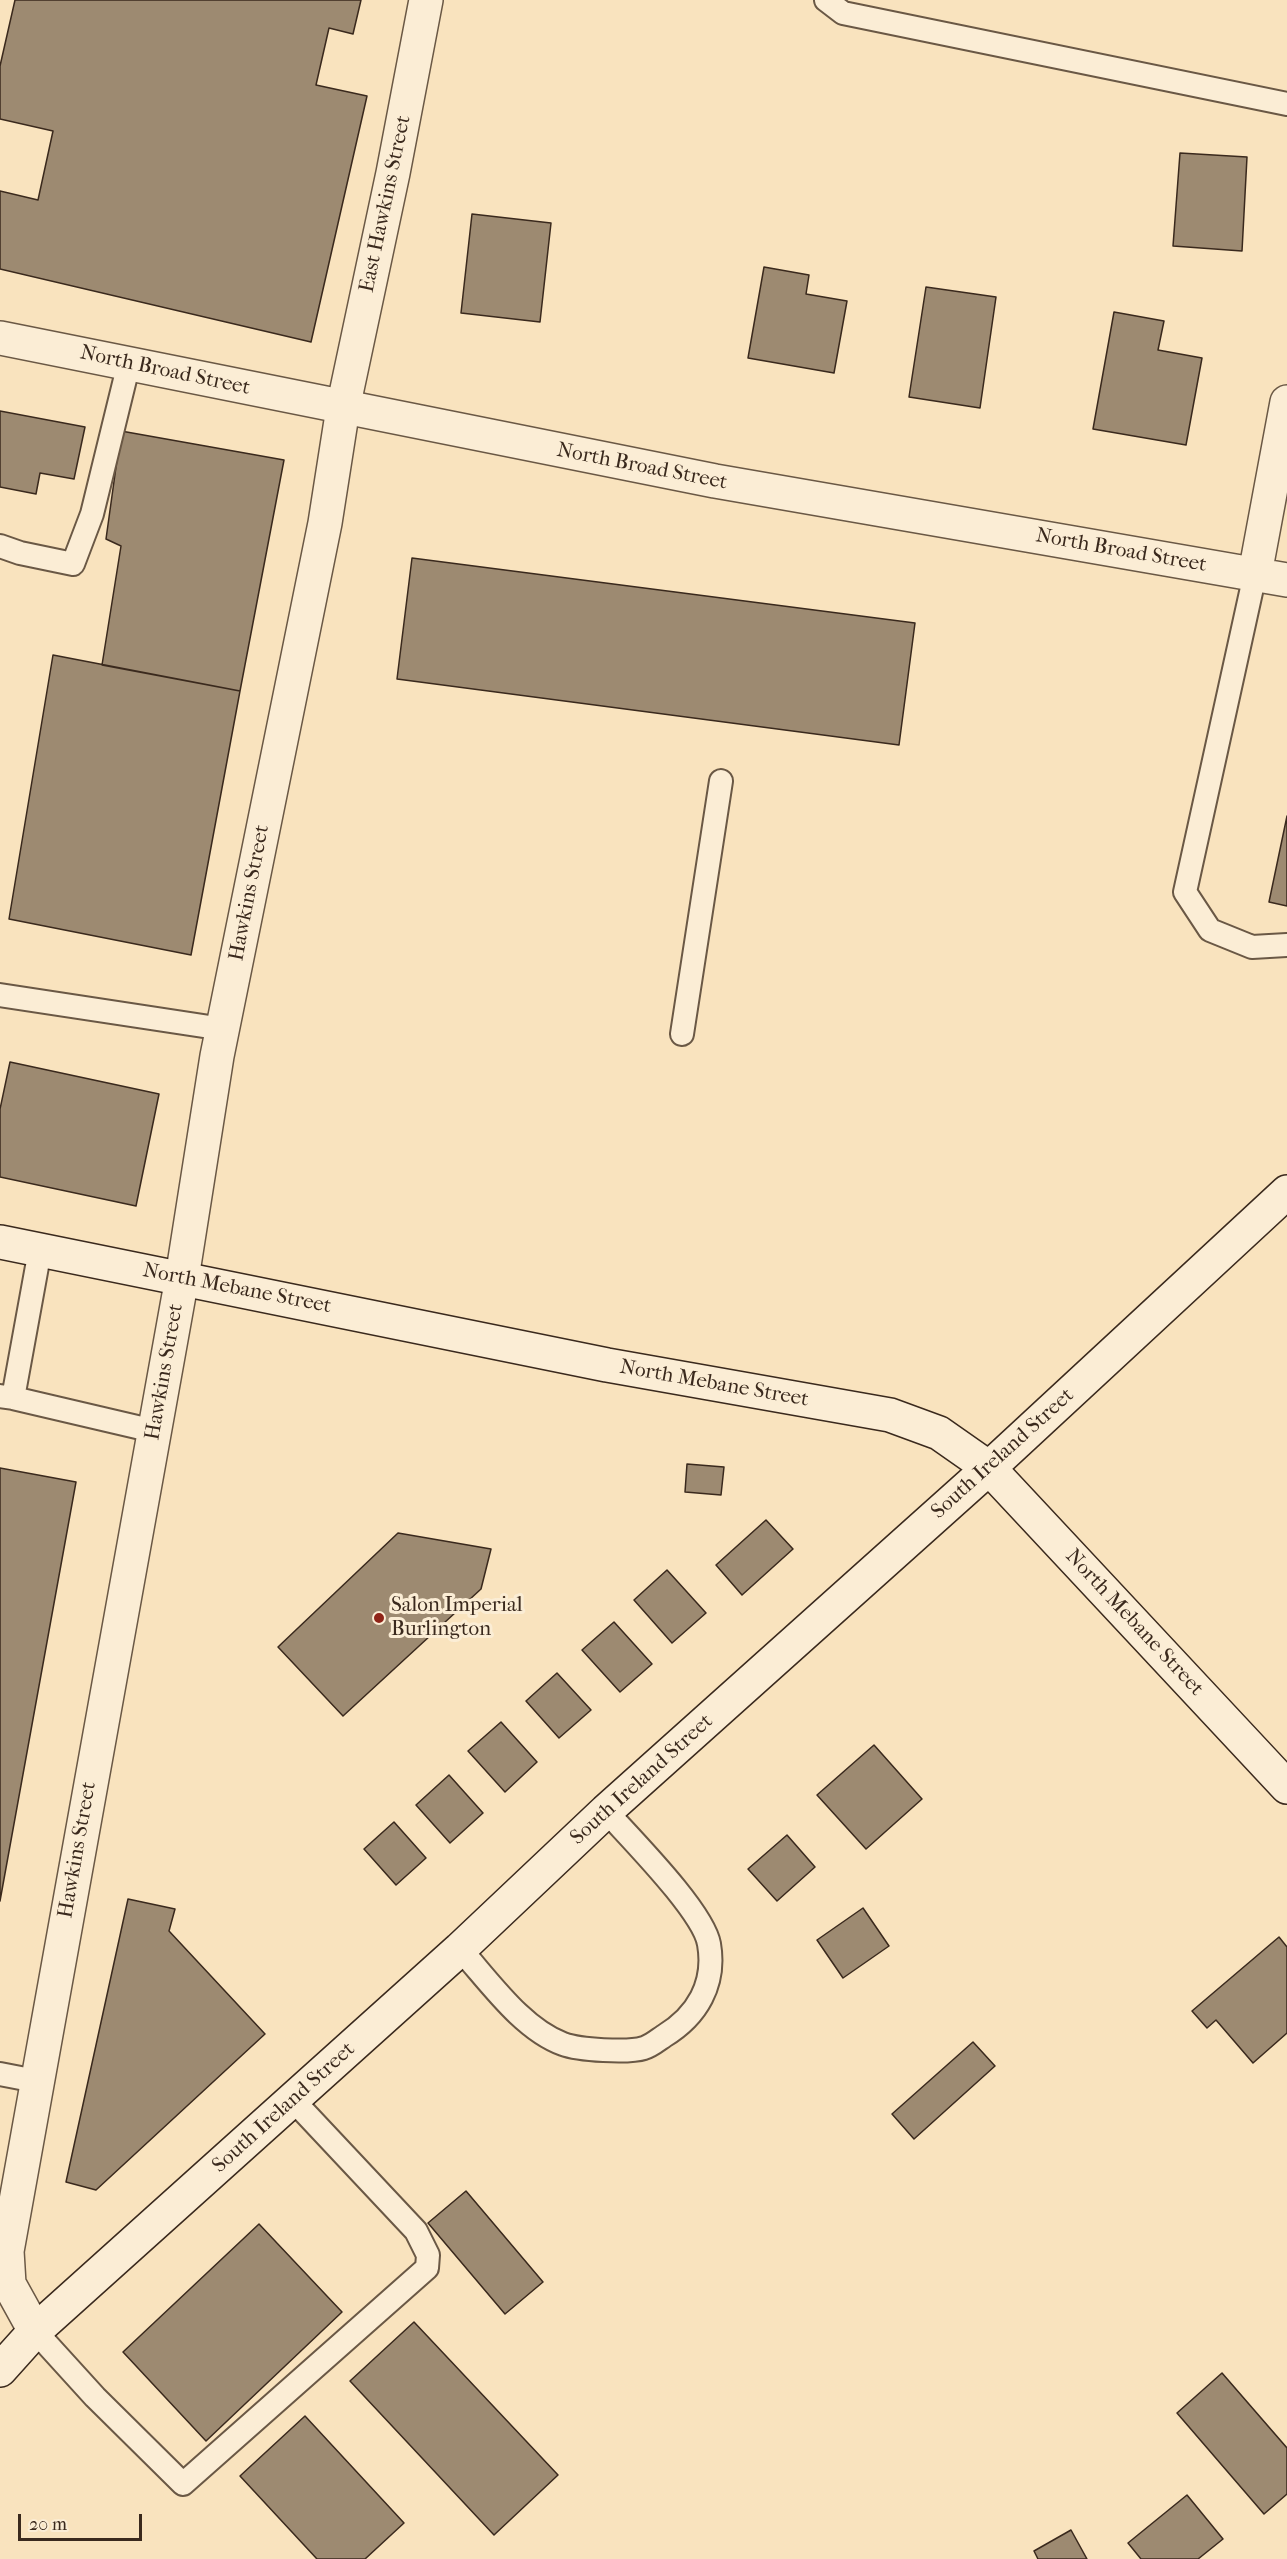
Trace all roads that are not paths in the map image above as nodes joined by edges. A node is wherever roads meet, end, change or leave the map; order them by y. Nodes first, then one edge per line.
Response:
1 (426, 0) edge
2 (826, 0) edge
3 (1287, 104) edge
4 (0, 338) edge
5 (129, 363) junction
6 (1287, 402) edge
7 (343, 408) junction
8 (0, 546) edge
9 (1255, 574) junction
10 (1287, 580) edge
11 (721, 781) dead end
12 (1287, 945) edge
13 (0, 995) edge
14 (223, 1029) junction
15 (682, 1034) dead end
16 (1287, 1192) edge
17 (0, 1242) edge
18 (40, 1250) junction
19 (182, 1278) junction
20 (7, 1397) edge
21 (154, 1431) junction
22 (989, 1468) junction
23 (1287, 1787) edge
24 (606, 1811) junction
25 (460, 1949) junction
26 (0, 2074) edge
27 (36, 2081) junction
28 (293, 2100) junction
29 (35, 2331) junction
30 (0, 2370) edge

1 - 7 street, East Hawkins Street
2 - 3 lane
4 - 5 street, North Broad Street
5 - 7 street, North Broad Street
5 - 8 lane
6 - 9 street
7 - 9 street, North Broad Street
7 - 14 street, Hawkins Street
9 - 10 street, North Broad Street
9 - 12 lane
11 - 15 lane
13 - 14 lane
14 - 19 street, Hawkins Street
16 - 22 street, South Ireland Street
17 - 18 street, North Mebane Street
18 - 19 street, North Mebane Street
18 - 20 lane
19 - 21 street, Hawkins Street
19 - 22 street, North Mebane Street
20 - 21 lane
21 - 27 street, Hawkins Street
22 - 23 street, North Mebane Street
22 - 24 street, South Ireland Street
24 - 25 street, South Ireland Street
24 - 25 lane
25 - 28 street, South Ireland Street
26 - 27 lane
27 - 29 street, Hawkins Street
28 - 29 street, South Ireland Street
28 - 29 lane
29 - 30 street, South Ireland Street

